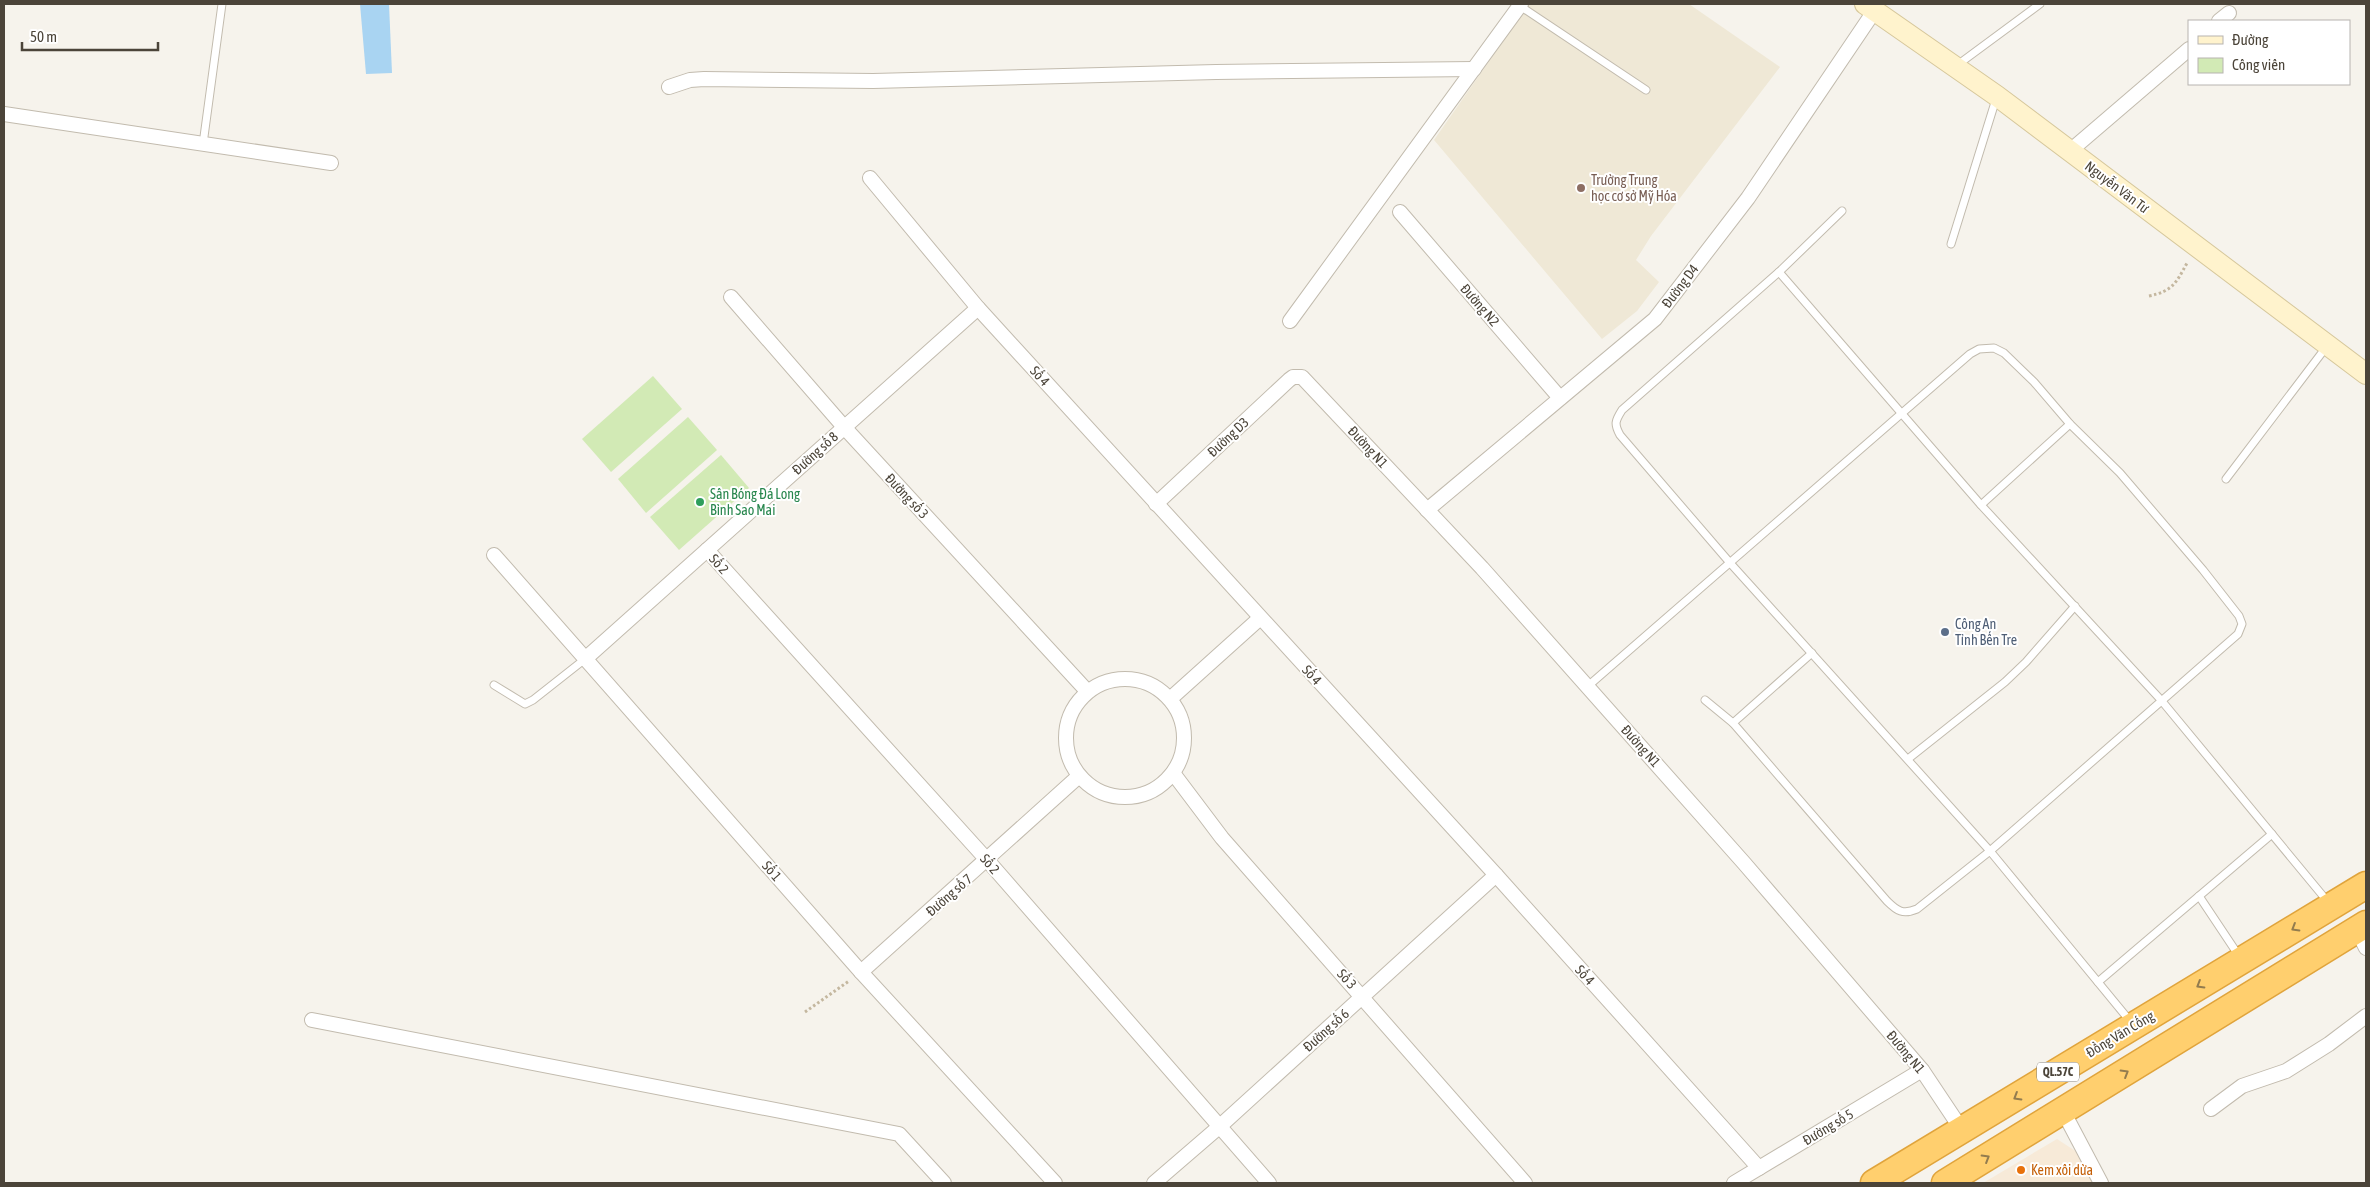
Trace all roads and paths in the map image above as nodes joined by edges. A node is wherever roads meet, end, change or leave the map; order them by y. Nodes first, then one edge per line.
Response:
1 (222, 4) edge
2 (2040, 4) edge
3 (1520, 5) edge
4 (1870, 7) edge
5 (2188, 49) edge
6 (1956, 66) junction
7 (1474, 69) junction
8 (669, 87) dead end
9 (1646, 90) dead end
10 (1997, 96) junction
11 (4, 114) edge
12 (203, 144) junction
13 (2070, 151) junction
14 (331, 163) dead end
15 (870, 178) dead end
16 (1842, 211) dead end
17 (1400, 212) dead end
18 (1950, 244) dead end
19 (2196, 247) junction
20 (1779, 272) junction
21 (731, 296) dead end
22 (2149, 296) dead end
23 (978, 308) junction
24 (1290, 320) dead end
25 (2328, 345) junction
26 (2366, 374) edge
27 (1302, 377) joint
28 (1560, 398) junction
29 (1902, 414) junction
30 (2070, 424) junction
31 (844, 427) junction
32 (2226, 479) dead end
33 (1156, 504) junction
34 (1981, 504) junction
35 (1427, 510) junction
36 (707, 550) junction
37 (494, 555) dead end
38 (1730, 564) junction
39 (2075, 606) junction
40 (1259, 618) junction
41 (1812, 653) junction
42 (585, 658) junction
43 (494, 685) dead end
44 (1588, 686) junction
45 (1087, 691) junction
46 (1170, 699) junction
47 (1705, 700) dead end
48 (2161, 700) junction
49 (1733, 723) junction
50 (1908, 759) junction
51 (1173, 773) junction
52 (1079, 776) junction
53 (2272, 834) junction
54 (1990, 851) junction
55 (988, 861) junction
56 (1496, 875) junction
57 (2366, 885) edge
58 (2199, 896) junction
59 (2331, 906) junction
60 (2363, 934) edge
61 (2242, 960) junction
62 (862, 972) junction
63 (2098, 982) junction
64 (2261, 990) junction
65 (1363, 997) junction
66 (805, 1012) dead end
67 (2366, 1016) edge
68 (312, 1020) dead end
69 (2134, 1026) junction
70 (1922, 1070) junction
71 (2211, 1109) dead end
72 (2063, 1111) junction
73 (1219, 1127) junction
74 (1962, 1130) junction
75 (1759, 1168) junction
76 (944, 1183) edge
77 (1054, 1183) edge
78 (1154, 1183) edge
79 (1269, 1183) edge
80 (1525, 1183) edge
81 (1734, 1183) edge
82 (1874, 1183) edge
83 (1945, 1183) edge
84 (2101, 1183) edge

1 - 12 lane
2 - 6 lane
3 - 7 street
3 - 9 lane
4 - 6 main road, Nguyễn Văn Tư
4 - 28 street, Đường D4
5 - 13 street
6 - 10 main road, Nguyễn Văn Tư
7 - 8 street
7 - 24 street
10 - 13 main road, Nguyễn Văn Tư
10 - 18 lane
11 - 12 street
12 - 14 street
13 - 19 main road, Nguyễn Văn Tư
15 - 23 street, Số 4
16 - 20 lane
17 - 28 street, Đường N2
19 - 22 path
19 - 25 main road, Nguyễn Văn Tư
20 - 29 lane
20 - 38 lane
21 - 31 street, Đường số 3
23 - 31 street, Đường số 8
23 - 33 street, Số 4
25 - 26 main road, Nguyễn Văn Tư
25 - 32 lane
27 - 33 street, Đường D3
27 - 35 street, Đường N1
28 - 35 street, Đường D4
29 - 30 lane
29 - 34 lane
29 - 38 lane
30 - 34 lane
30 - 48 lane
31 - 36 street, Đường số 8
31 - 45 street, Đường số 3
33 - 40 street, Số 4
34 - 39 lane
35 - 44 street, Đường N1
36 - 42 street, Đường số 8
36 - 55 street, Số 2
37 - 42 street, Số 1
38 - 41 lane
38 - 44 lane
39 - 48 lane
39 - 50 lane
40 - 46 street
40 - 56 street, Số 4
41 - 49 lane
41 - 50 lane
42 - 43 lane
42 - 62 street, Số 1
44 - 70 street, Đường N1
45 - 46 street
45 - 52 street
46 - 51 street
47 - 49 lane
48 - 53 lane
48 - 54 lane
49 - 54 lane
50 - 54 lane
51 - 52 street
51 - 65 street, Số 3
52 - 55 street, Đường số 7
53 - 58 lane
53 - 59 lane
54 - 63 lane
55 - 62 street, Đường số 7
55 - 73 street, Số 2
56 - 65 street, Đường số 6
56 - 75 street, Số 4
57 - 59 highway, Đồng Văn Cống / QL.57C
58 - 61 lane
58 - 63 lane
59 -> 61 highway, Đồng Văn Cống / QL.57C
60 - 64 highway, QL.57C
61 - 64 highway
61 -> 69 highway, Đồng Văn Cống / QL.57C
62 - 66 path
62 - 77 street, Số 1
63 - 69 lane
72 -> 64 highway, QL.57C
65 - 73 street, Đường số 6
65 - 80 street, Số 3
67 - 71 street
68 - 76 street
69 -> 74 highway, Đồng Văn Cống / QL.57C
70 - 74 street, Đường N1
70 - 75 street, Đường số 5
83 -> 72 highway, QL.57C
72 - 84 street
73 - 78 street, Đường số 6
73 - 79 street, Số 2
74 - 82 highway, Đồng Văn Cống / QL.57C
75 - 81 street, Đường số 5

